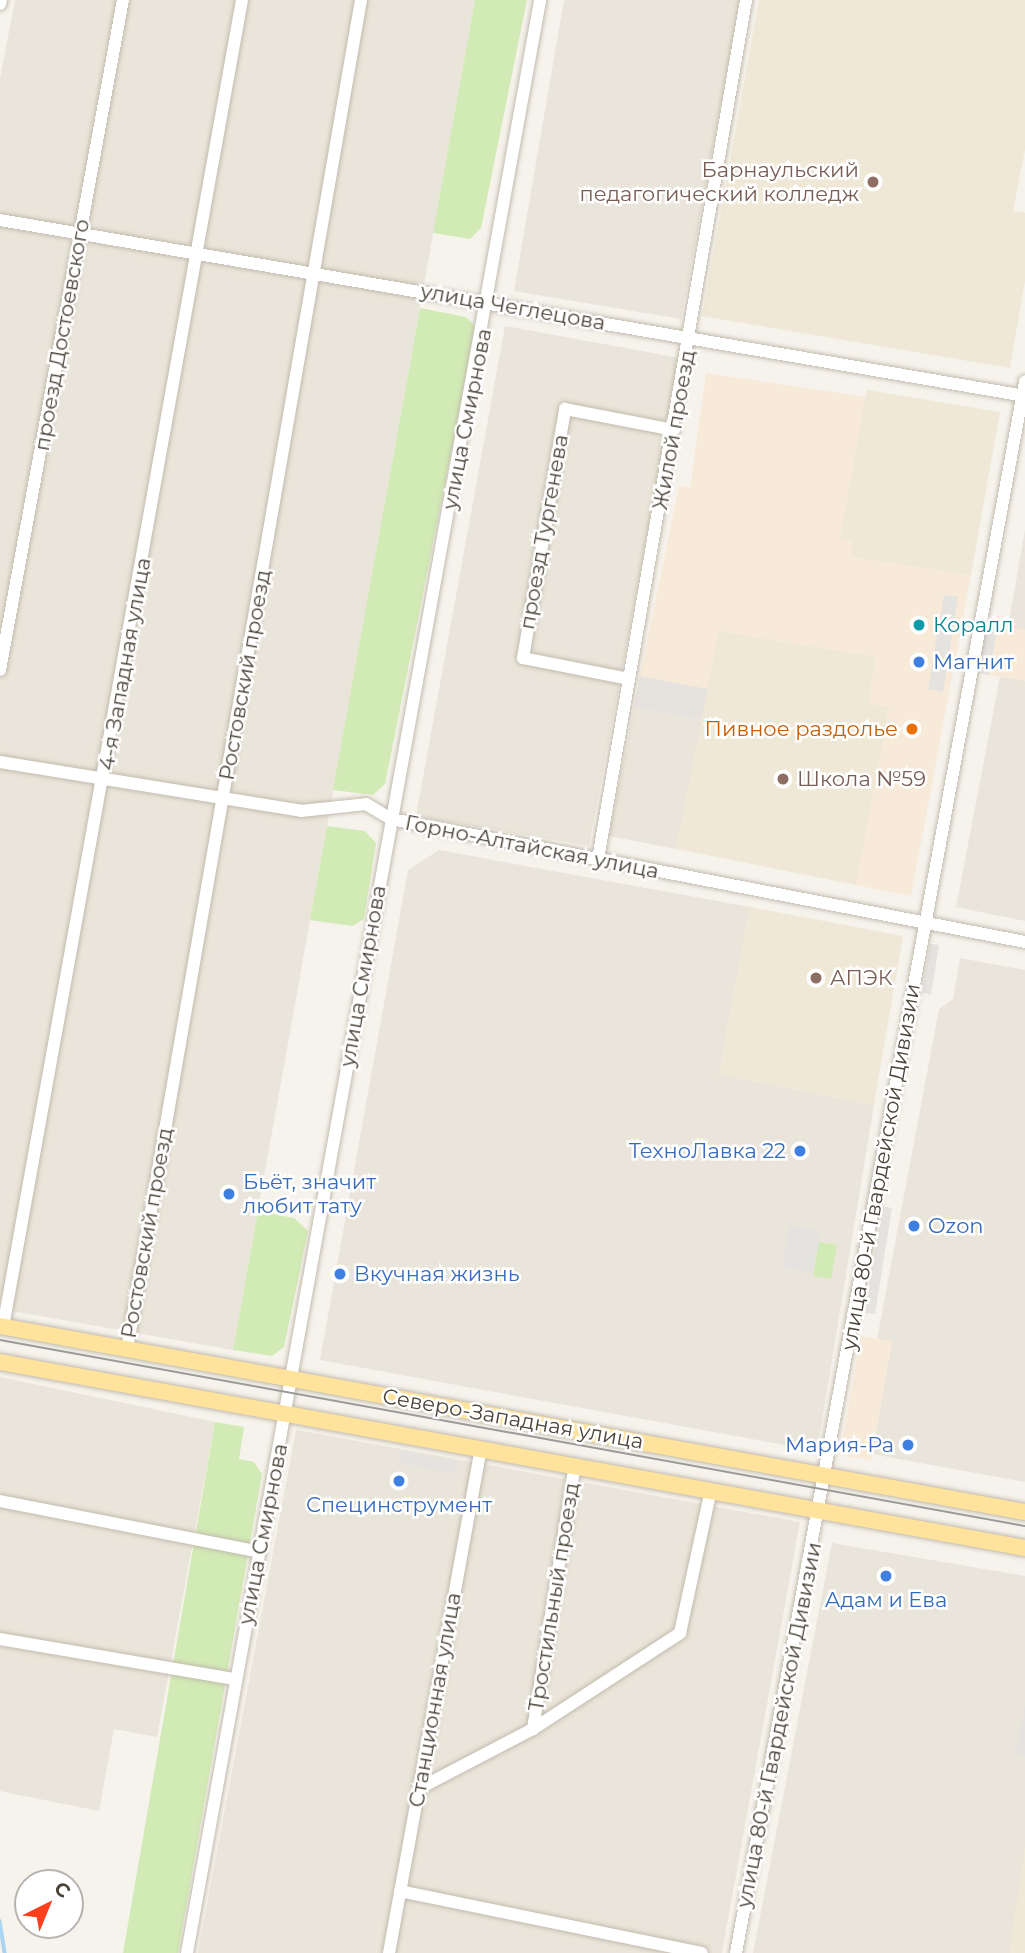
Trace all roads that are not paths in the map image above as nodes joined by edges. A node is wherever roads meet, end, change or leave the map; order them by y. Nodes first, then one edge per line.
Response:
1 (123, 0) edge
2 (242, 0) edge
3 (361, 0) edge
4 (540, 0) edge
5 (746, 0) edge
6 (0, 220) edge
7 (80, 237) junction
8 (197, 256) junction
9 (318, 276) junction
10 (489, 301) junction
11 (689, 340) junction
12 (1025, 381) edge
13 (1024, 396) edge
14 (674, 430) junction
15 (0, 670) edge
16 (629, 679) junction
17 (0, 762) edge
18 (105, 780) junction
19 (222, 796) junction
20 (391, 819) junction
21 (598, 859) junction
22 (923, 924) junction
23 (1025, 942) edge
24 (2, 1327) edge
25 (127, 1349) junction
26 (0, 1362) edge
27 (291, 1379) junction
28 (286, 1414) junction
29 (481, 1448) junction
30 (575, 1465) junction
31 (828, 1476) junction
32 (711, 1490) junction
33 (0, 1501) edge
34 (821, 1511) junction
35 (1025, 1512) edge
36 (1025, 1548) edge
37 (259, 1552) junction
38 (0, 1639) edge
39 (235, 1679) junction
40 (533, 1729) junction
41 (420, 1788) junction
42 (400, 1891) junction
43 (187, 1953) edge
44 (389, 1953) edge
45 (702, 1953) edge
46 (736, 1953) edge

1 - 7 street, проезд Достоевского
2 - 8 street, 4-я Западная улица
3 - 9 street, Ростовский проезд
4 - 10 street, улица Смирнова
5 - 11 street, Жилой проезд
6 - 7 street, улица Чеглецова
7 - 8 street, улица Чеглецова
7 - 15 street, проезд Достоевского
8 - 9 street, улица Чеглецова
8 - 18 street, 4-я Западная улица
9 - 10 street, улица Чеглецова
9 - 19 street, Ростовский проезд
10 - 11 street, улица Чеглецова
10 - 20 street, улица Смирнова
11 - 13 street, улица Чеглецова
11 - 14 street, Жилой проезд
12 - 13 street, улица 80-й Гвардейской Дивизии
13 - 22 street, улица 80-й Гвардейской Дивизии
14 - 16 street, Жилой проезд
14 - 16 street, проезд Тургенева
16 - 21 street, Жилой проезд
17 - 18 street, Горно-Алтайская улица
18 - 19 street, Горно-Алтайская улица
18 - 24 street, 4-я Западная улица
19 - 20 street, Горно-Алтайская улица
19 - 25 street, Ростовский проезд
20 - 21 street, Горно-Алтайская улица
20 - 27 street, улица Смирнова
21 - 22 street, Горно-Алтайская улица
22 - 23 street, Горно-Алтайская улица
22 - 31 street, улица 80-й Гвардейской Дивизии
24 - 25 main road, Северо-Западная улица
25 - 27 main road, Северо-Западная улица
26 - 28 main road, Северо-Западная улица
27 - 28 street, улица Смирнова
27 - 31 main road, Северо-Западная улица
28 - 29 main road, Северо-Западная улица
28 - 37 street, улица Смирнова
29 - 30 main road, Северо-Западная улица
29 - 41 street, Станционная улица
30 - 32 main road, Северо-Западная улица
30 - 40 street, Тростильный проезд
31 - 34 street, улица 80-й Гвардейской Дивизии
31 - 35 main road, Северо-Западная улица
32 - 34 main road, Северо-Западная улица
32 - 40 street
33 - 37 street
34 - 36 main road, Северо-Западная улица
34 - 46 street, улица 80-й Гвардейской Дивизии
37 - 39 street, улица Смирнова
38 - 39 street
39 - 43 street, улица Смирнова
40 - 41 street
41 - 42 street, Станционная улица
42 - 44 street, Станционная улица
42 - 45 street

